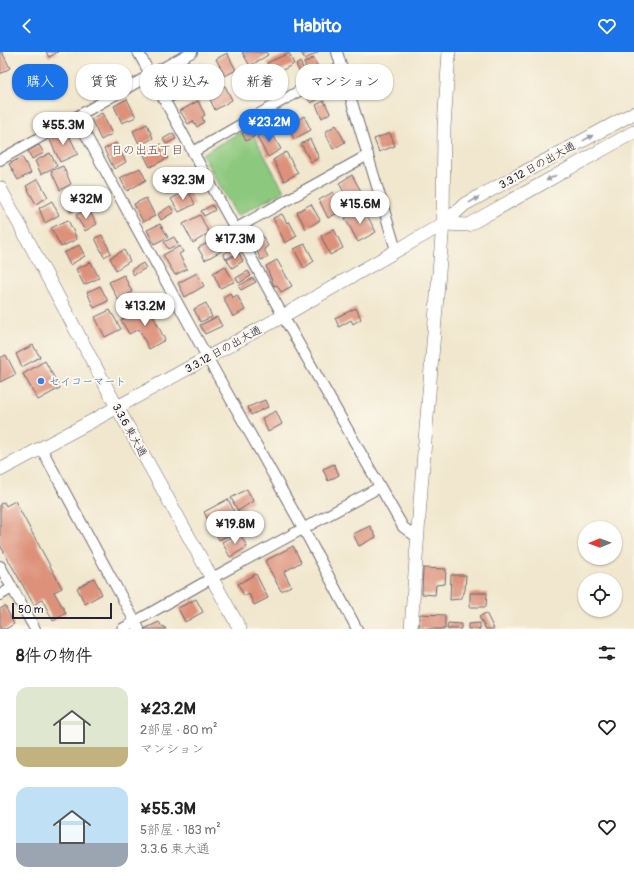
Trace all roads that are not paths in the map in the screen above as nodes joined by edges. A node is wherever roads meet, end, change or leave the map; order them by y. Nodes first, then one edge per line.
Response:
1 (138, 52) edge
2 (192, 52) edge
3 (337, 52) edge
4 (449, 52) edge
5 (144, 64) edge
6 (170, 64) edge
7 (340, 64) edge
8 (140, 81) edge
9 (296, 93) edge
10 (164, 100) edge
11 (351, 100) edge
12 (634, 113) edge
13 (76, 117) junction
14 (634, 132) edge
15 (193, 152) junction
16 (368, 155) junction
17 (0, 160) edge
18 (0, 188) edge
19 (444, 224) junction
20 (235, 229) junction
21 (396, 250) junction
22 (283, 316) junction
23 (207, 357) junction
24 (117, 407) junction
25 (41, 448) junction
26 (0, 470) edge
27 (380, 487) junction
28 (303, 528) junction
29 (418, 538) junction
30 (0, 566) edge
31 (212, 578) junction
32 (12, 588) junction
33 (0, 595) edge
34 (137, 625) edge
35 (35, 629) edge
36 (122, 629) edge
37 (240, 629) edge
38 (358, 629) edge
39 (411, 629) edge

1 - 5 street
2 - 6 street
3 - 7 street
4 - 19 street
8 - 13 street
9 - 15 street
10 - 15 street
11 - 16 street
19 -> 12 street, 3.3.12 日の出大通
13 - 17 street
13 - 23 street
14 -> 19 street, 3.3.12 日の出大通
15 - 20 street
16 - 20 street
16 - 21 street
18 - 24 street, 3.3.6 東大通
19 - 21 street, 3.3.12 日の出大通
19 - 29 street
20 - 22 street
21 - 22 street, 3.3.12 日の出大通
22 - 23 street, 3.3.12 日の出大通
22 - 27 street
23 - 24 street, 3.3.12 日の出大通
23 - 28 street
24 - 25 street, 3.3.12 日の出大通
24 - 31 street, 3.3.6 東大通
25 - 26 street, 3.3.12 日の出大通
25 - 34 street
27 - 28 street
27 - 29 street
28 - 31 street
28 - 38 street
29 - 39 street
30 - 32 street
31 - 34 street
31 - 37 street, 3.3.6 東大通
32 - 33 street
32 - 35 street
34 - 36 street

